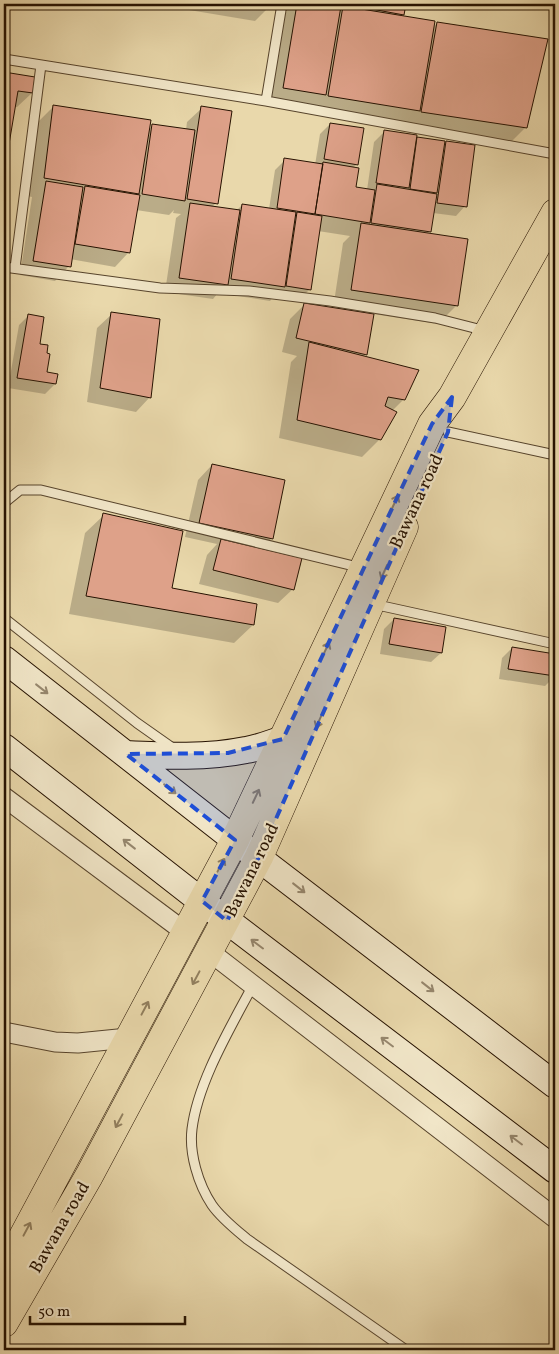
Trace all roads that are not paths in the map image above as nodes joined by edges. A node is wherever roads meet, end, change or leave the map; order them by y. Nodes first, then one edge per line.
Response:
1 (282, 4) edge
2 (4, 59) edge
3 (41, 65) junction
4 (266, 101) junction
5 (555, 154) edge
6 (555, 213) edge
7 (4, 267) edge
8 (15, 268) junction
9 (489, 331) junction
10 (452, 397) junction
11 (448, 432) junction
12 (555, 455) edge
13 (4, 503) edge
14 (364, 568) junction
15 (370, 604) junction
16 (4, 618) edge
17 (555, 644) edge
18 (4, 659) edge
19 (284, 739) junction
20 (4, 746) edge
21 (126, 754) junction
22 (186, 756) junction
23 (4, 797) edge
24 (235, 840) junction
25 (259, 857) junction
26 (202, 901) junction
27 (227, 920) junction
28 (185, 932) junction
29 (210, 952) junction
30 (253, 985) junction
31 (4, 1032) edge
32 (128, 1038) junction
33 (555, 1085) edge
34 (555, 1170) edge
35 (555, 1218) edge
36 (4, 1272) edge
37 (4, 1322) edge
38 (406, 1350) edge

1 - 4 lane
2 - 3 lane
3 - 4 lane
3 - 8 lane
4 - 5 lane
6 - 9 main road, Bawana road
7 - 8 lane
8 - 9 lane
9 - 10 main road, Bawana road
10 - 11 main road, Bawana road
14 -> 10 main road, Bawana road
11 - 12 lane
11 -> 15 main road, Bawana road
13 - 14 lane
19 -> 14 main road, Bawana road
15 - 17 lane
15 -> 25 main road, Bawana road
16 - 22 lane
18 -> 21 street
19 - 22 street
24 -> 19 main road, Bawana road
26 -> 20 street
21 - 22 street
21 -> 24 street
23 - 28 street
24 - 25 street
26 -> 24 main road, Bawana road
25 - 27 main road, Bawana road
25 -> 33 street
26 - 27 street
26 - 28 main road, Bawana road
27 - 29 main road, Bawana road
34 -> 27 street
32 -> 28 main road, Bawana road
29 - 30 street
29 -> 37 main road, Bawana road
30 - 35 street
30 - 38 lane
31 - 32 street
36 -> 32 main road, Bawana road

